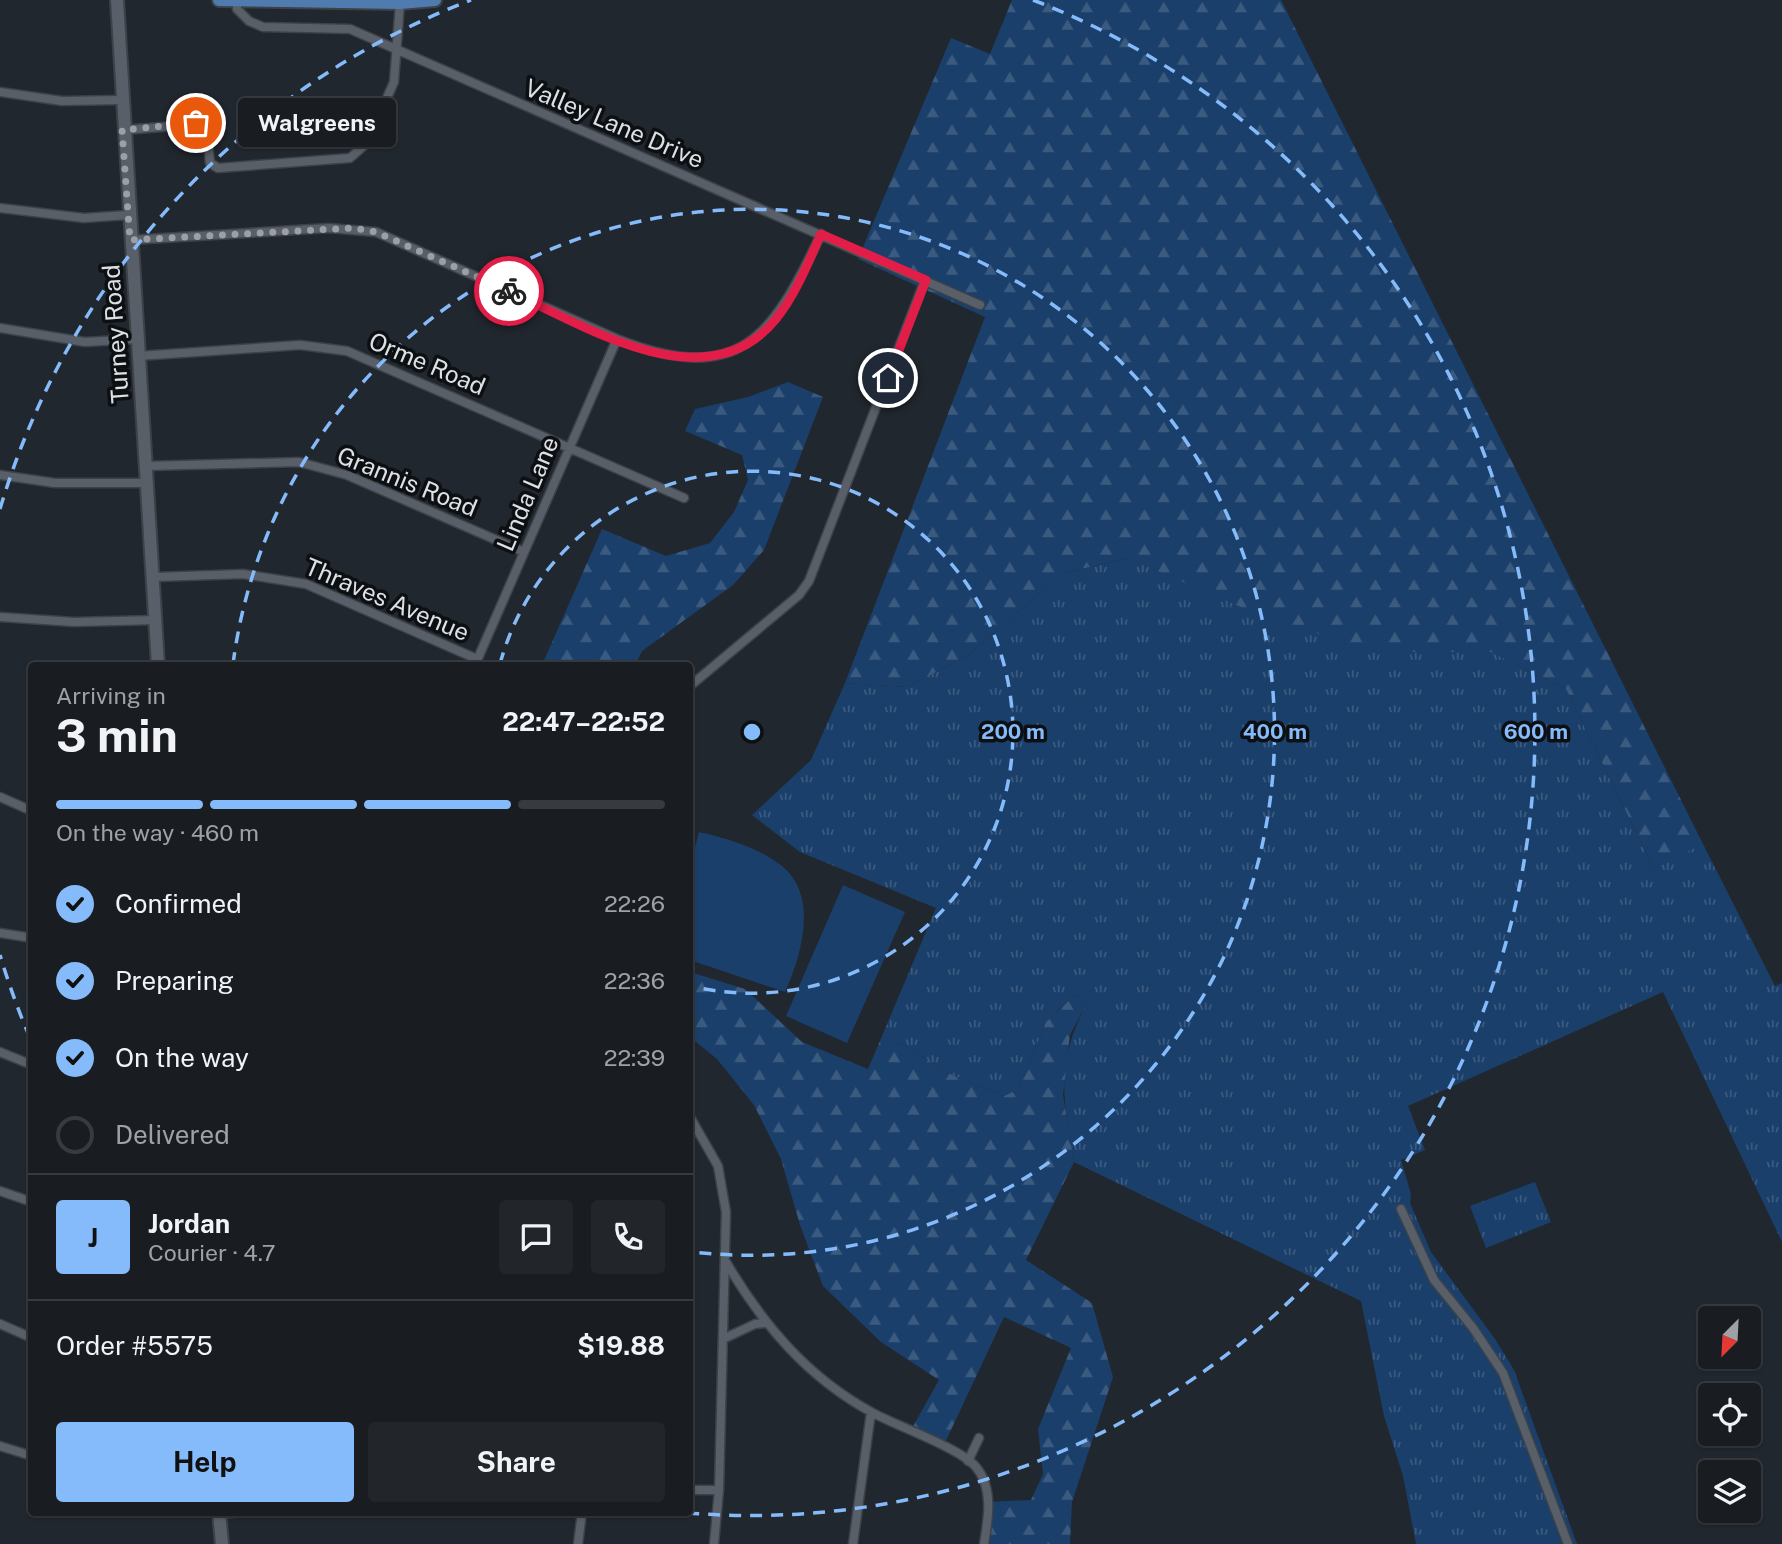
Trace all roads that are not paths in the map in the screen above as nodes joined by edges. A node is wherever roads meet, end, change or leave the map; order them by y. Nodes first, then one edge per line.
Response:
1 (117, 0) edge
2 (219, 0) edge
3 (435, 0) edge
4 (237, 1) edge
5 (400, 3) junction
6 (396, 50) junction
7 (0, 92) edge
8 (121, 100) junction
9 (122, 130) junction
10 (0, 208) edge
11 (128, 215) junction
12 (821, 234) junction
13 (130, 240) junction
14 (926, 280) junction
15 (980, 305) dead end
16 (0, 328) edge
17 (137, 339) junction
18 (617, 339) junction
19 (138, 356) junction
20 (569, 446) junction
21 (146, 466) junction
22 (0, 475) edge
23 (148, 483) junction
24 (684, 498) dead end
25 (524, 552) junction
26 (155, 577) junction
27 (0, 617) edge
28 (156, 620) junction
29 (158, 662) edge
30 (476, 662) edge
31 (693, 683) edge
32 (0, 797) edge
33 (28, 809) edge
34 (0, 933) edge
35 (28, 938) edge
36 (0, 1052) edge
37 (28, 1063) edge
38 (693, 1122) edge
39 (0, 1191) edge
40 (28, 1201) edge
41 (1401, 1209) dead end
42 (726, 1261) junction
43 (765, 1323) junction
44 (0, 1324) edge
45 (28, 1336) edge
46 (723, 1339) junction
47 (872, 1412) junction
48 (979, 1438) dead end
49 (0, 1446) edge
50 (28, 1455) edge
51 (968, 1461) junction
52 (693, 1490) edge
53 (719, 1490) junction
54 (219, 1516) edge
55 (582, 1516) edge
56 (222, 1544) edge
57 (578, 1544) edge
58 (714, 1544) edge
59 (853, 1544) edge
60 (984, 1544) edge
61 (1568, 1544) edge

1 - 8 main road, Turney Road
2 - 4 main road
3 - 5 main road
4 - 5 main road
4 - 6 street, Valley Lane Drive
5 - 6 street
6 - 9 street
6 - 12 street, Valley Lane Drive
7 - 8 street
8 - 9 main road, Turney Road
9 - 11 main road, Turney Road
10 - 11 street
11 - 13 main road, Turney Road
12 - 14 street, Valley Lane Drive
12 - 18 street
13 - 17 main road, Turney Road
13 - 18 street
14 - 15 street, Valley Lane Drive
14 - 31 street
16 - 17 street
17 - 19 main road, Turney Road
18 - 20 street, Linda Lane
19 - 20 street, Orme Road
19 - 21 main road, Turney Road
20 - 24 street, Orme Road
20 - 25 street, Linda Lane
21 - 23 main road, Turney Road
21 - 25 street, Grannis Road
22 - 23 street
23 - 26 main road, Turney Road
25 - 30 street, Linda Lane
26 - 28 main road, Turney Road
26 - 30 street, Thraves Avenue
27 - 28 street
28 - 29 main road, Turney Road
32 - 33 street
34 - 35 street
36 - 37 street
38 - 42 street
39 - 40 street
41 - 61 street
42 - 43 street
42 - 46 street
43 - 46 street
43 - 47 street
44 - 45 street
46 - 53 street
47 - 51 street
47 - 59 street
48 - 51 street
49 - 50 street
51 - 60 street
52 - 53 street
53 - 58 street
54 - 56 main road
55 - 57 street

